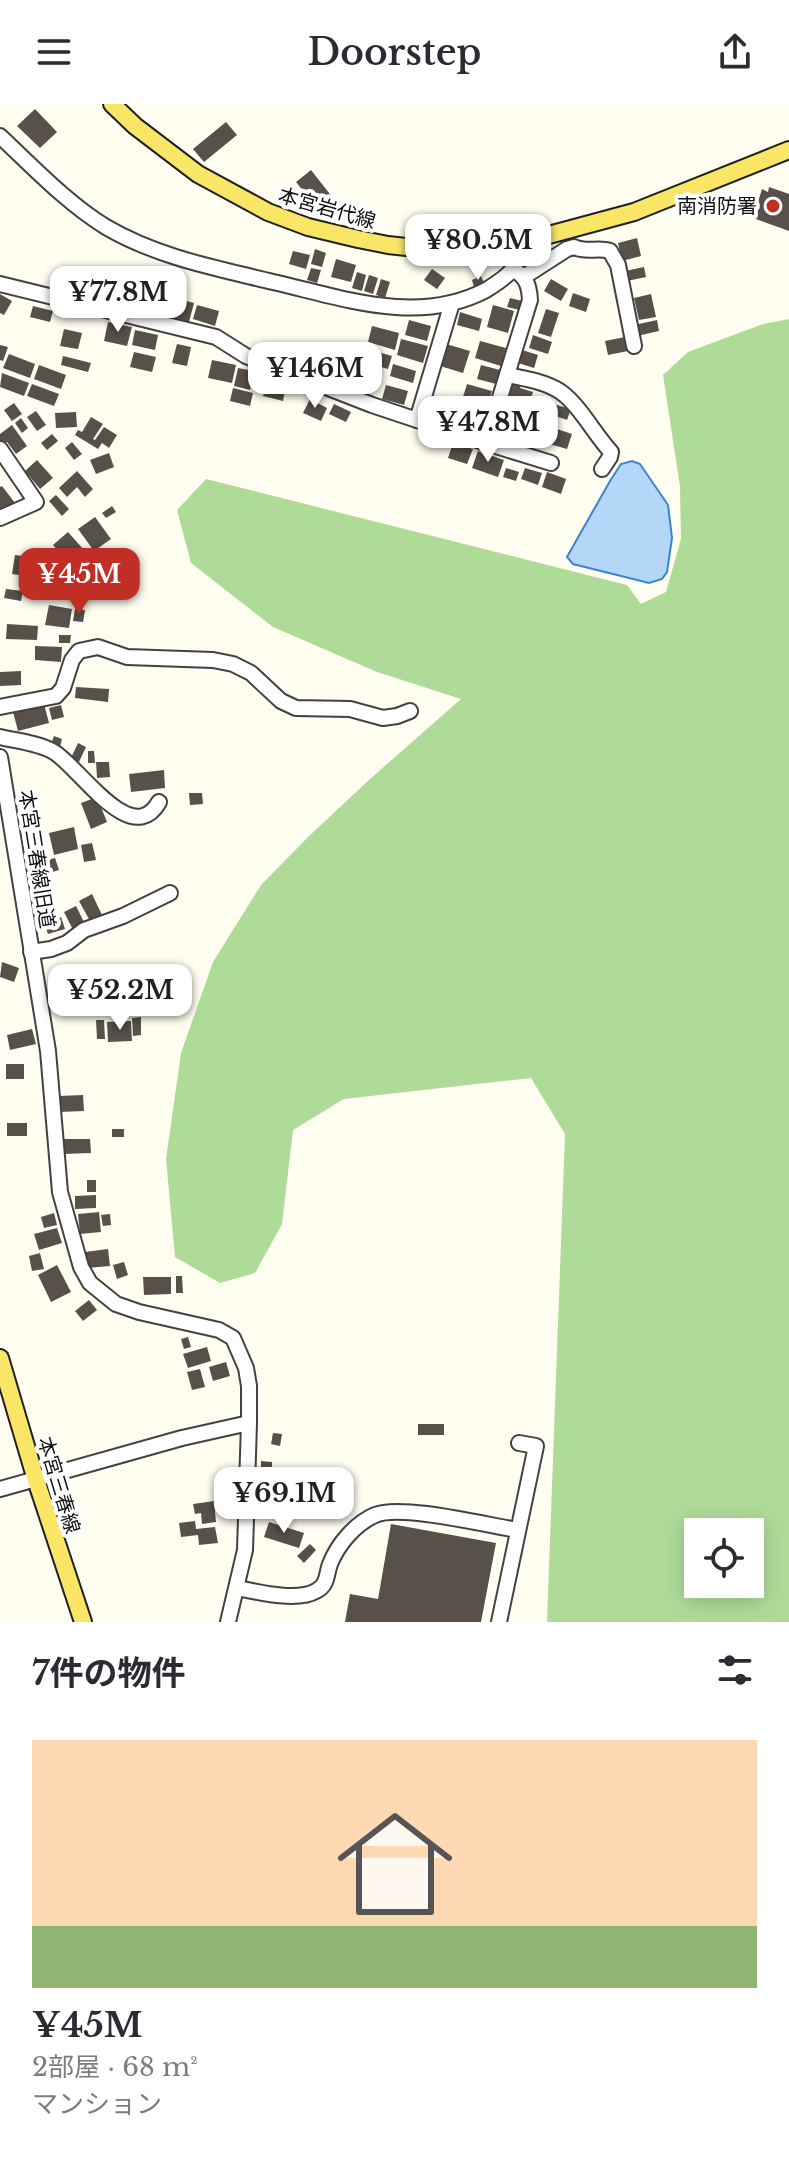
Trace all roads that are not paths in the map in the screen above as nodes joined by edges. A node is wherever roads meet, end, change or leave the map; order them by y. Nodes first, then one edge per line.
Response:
1 (112, 104) edge
2 (0, 136) edge
3 (789, 150) edge
4 (519, 243) junction
5 (519, 273) junction
6 (0, 284) edge
7 (452, 303) junction
8 (634, 346) dead end
9 (507, 375) junction
10 (417, 420) junction
11 (486, 443) junction
12 (0, 449) edge
13 (551, 463) dead end
14 (602, 469) dead end
15 (0, 518) edge
16 (0, 707) edge
17 (410, 711) dead end
18 (0, 737) edge
19 (0, 757) edge
20 (159, 802) dead end
21 (170, 893) dead end
22 (31, 952) junction
23 (0, 1358) edge
24 (249, 1423) junction
25 (519, 1443) dead end
26 (36, 1480) junction
27 (0, 1489) edge
28 (517, 1530) junction
29 (237, 1588) junction
30 (83, 1622) edge
31 (228, 1622) edge
32 (499, 1622) edge

1 - 4 main road, 本宮岩代線
2 - 7 street
3 - 4 main road, 本宮岩代線
4 - 5 street
5 - 7 street
5 - 8 street
5 - 9 street
6 - 10 street
7 - 10 street
9 - 11 street
9 - 14 street
10 - 11 street
11 - 13 street
12 - 15 street
16 - 17 street
18 - 20 street
19 - 22 street, 本宮三春線旧道
21 - 22 street
22 - 24 street, 本宮三春線旧道
23 - 26 main road, 本宮三春線
24 - 26 street
24 - 29 street, 本宮三春線旧道
25 - 28 street
26 - 27 street
26 - 30 main road, 本宮三春線
28 - 29 street
28 - 32 street
29 - 31 street, 本宮三春線旧道

